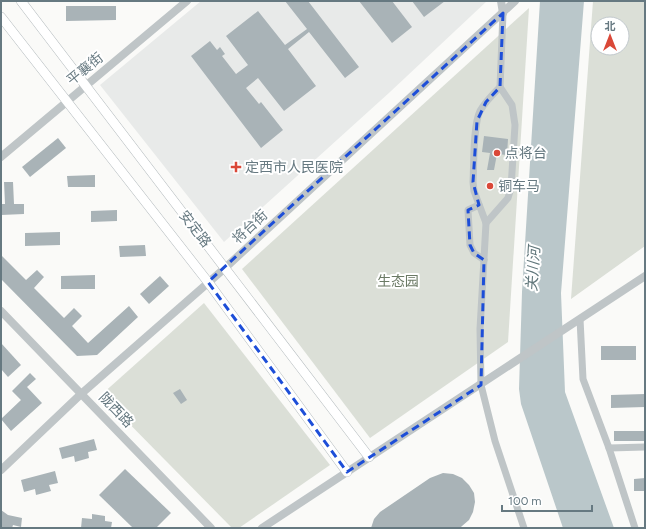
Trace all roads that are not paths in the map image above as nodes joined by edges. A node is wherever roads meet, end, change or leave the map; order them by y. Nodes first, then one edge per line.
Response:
1 (21, 1) edge
2 (187, 1) edge
3 (501, 1) edge
4 (515, 1) edge
5 (503, 13) junction
6 (1, 17) edge
7 (85, 86) junction
8 (500, 87) junction
9 (66, 100) junction
10 (1, 157) edge
11 (480, 205) junction
12 (486, 223) junction
13 (484, 260) junction
14 (225, 268) junction
15 (645, 276) edge
16 (208, 282) junction
17 (1, 311) edge
18 (580, 319) junction
19 (481, 385) junction
20 (81, 394) junction
21 (645, 447) edge
22 (609, 448) junction
23 (369, 457) junction
24 (1, 470) edge
25 (347, 472) junction
26 (212, 528) edge
27 (262, 528) edge
28 (524, 528) edge
29 (635, 528) edge

1 - 7 main road, 安定路
2 - 7 street, 平襄街
3 - 5 street
4 - 5 street, 将台街
5 - 8 street
5 - 14 street, 将台街
6 - 9 main road, 安定路
7 - 9 street, 平襄街
7 - 14 main road, 安定路
8 - 11 street
8 - 12 street
9 - 10 street, 平襄街
9 - 16 main road, 安定路
11 - 12 street
11 - 13 street
12 - 13 street
13 - 19 street
14 - 16 street, 将台街
14 - 23 main road, 安定路
15 - 18 street
16 - 20 street, 将台街
16 - 25 main road, 安定路
17 - 20 street, 陇西路
18 - 19 street
18 - 22 street
19 - 23 street
19 - 28 street
20 - 24 street, 将台街
20 - 26 street, 陇西路
21 - 22 street
22 - 29 street
23 - 25 street
25 - 27 street

